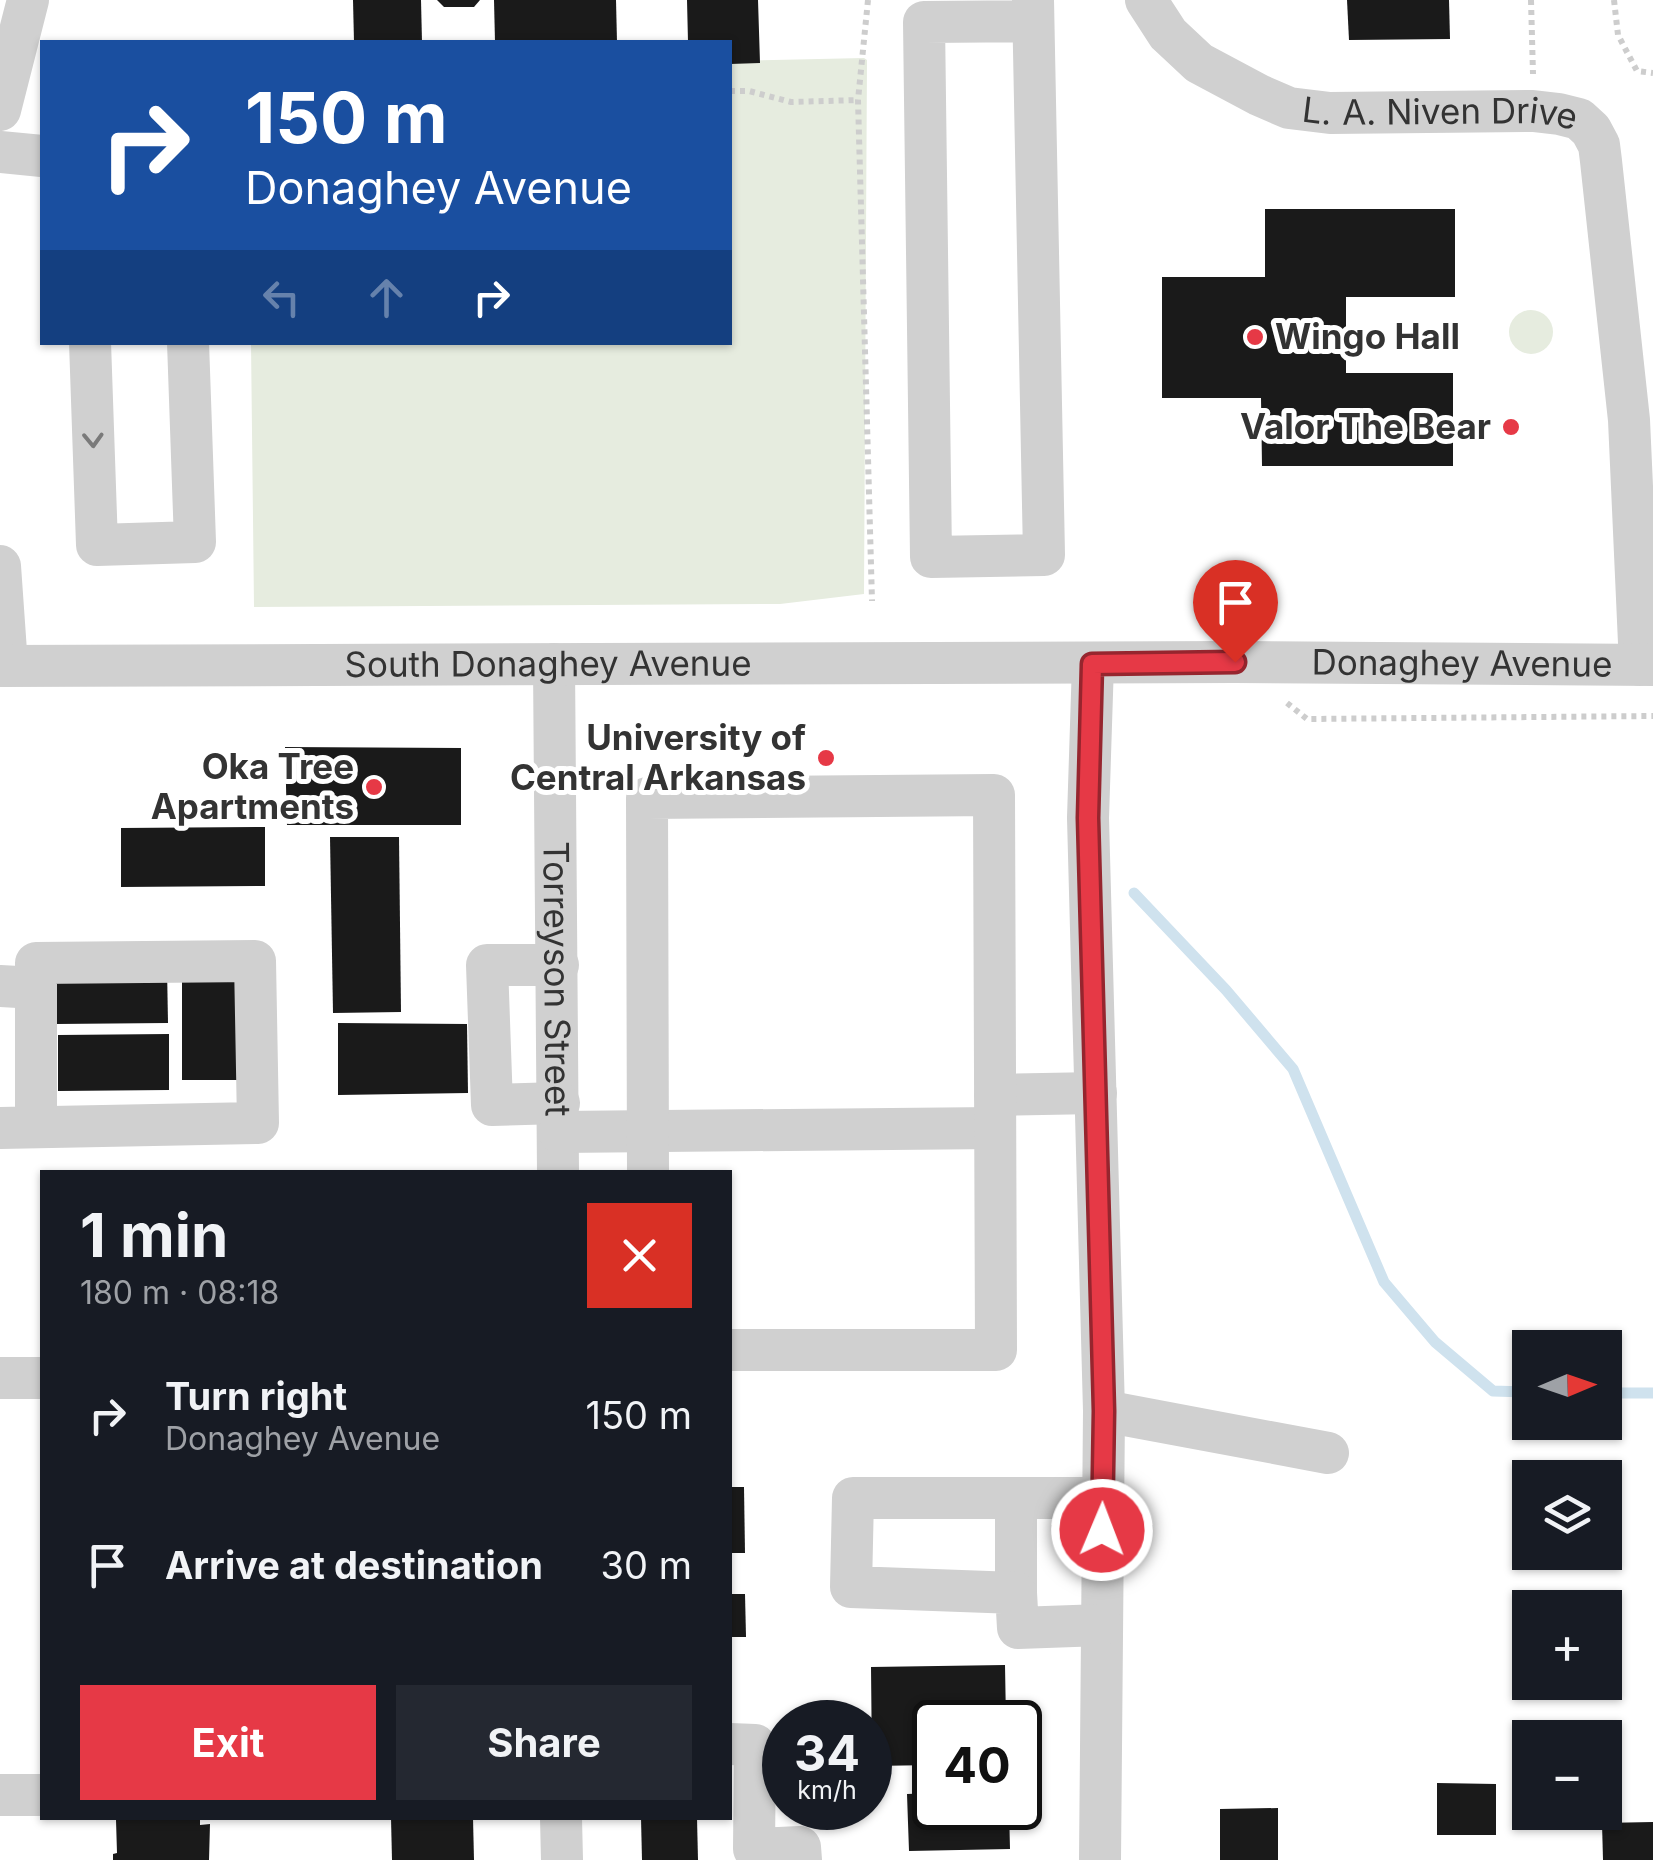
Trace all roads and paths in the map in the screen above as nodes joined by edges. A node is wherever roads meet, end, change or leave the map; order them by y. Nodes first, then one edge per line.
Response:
1 (28, 0) edge
2 (868, 0) edge
3 (1146, 0) edge
4 (1531, 0) edge
5 (1614, 0) edge
6 (1033, 10) edge
7 (1653, 72) edge
8 (1534, 87) dead end
9 (732, 91) edge
10 (858, 100) junction
11 (0, 110) edge
12 (0, 152) edge
13 (40, 156) edge
14 (90, 345) edge
15 (188, 345) edge
16 (0, 566) edge
17 (872, 601) dead end
18 (554, 664) junction
19 (1092, 664) junction
20 (1647, 664) edge
21 (4, 666) edge
22 (1653, 716) edge
23 (1307, 719) dead end
24 (558, 965) junction
25 (18, 987) edge
26 (1096, 1093) junction
27 (995, 1111) junction
28 (18, 1128) edge
29 (559, 1136) edge
30 (648, 1152) edge
31 (732, 1350) edge
32 (0, 1378) edge
33 (40, 1378) edge
34 (1104, 1411) junction
35 (1328, 1454) dead end
36 (1016, 1498) junction
37 (1103, 1498) junction
38 (1016, 1593) junction
39 (1102, 1625) junction
40 (732, 1744) edge
41 (0, 1795) edge
42 (40, 1795) edge
43 (561, 1820) edge
44 (562, 1860) edge
45 (801, 1860) edge
46 (1100, 1860) edge

1 - 11 street
2 - 10 path
3 - 20 street, L. A. Niven Drive
4 - 8 path
5 - 7 path
6 - 6 street
9 - 10 path
10 - 17 path
12 - 13 street
14 -> 15 street
16 - 21 street
18 - 19 street, South Donaghey Avenue
18 - 21 street, South Donaghey Avenue
18 - 24 street, Torreyson Street
19 - 20 street, Donaghey Avenue
19 - 26 street
22 - 23 path
24 - 29 street, Torreyson Street
24 - 29 street
25 - 28 street
25 - 28 street
26 - 27 street
26 - 34 street
27 - 30 street
27 - 30 street
27 - 31 street
29 - 30 street
32 - 33 street
34 - 35 street
34 - 37 street
36 - 37 street
36 - 38 street
36 - 38 street
37 - 39 street
38 - 39 street
39 - 46 street
40 - 45 street
41 - 42 street
43 - 44 street

